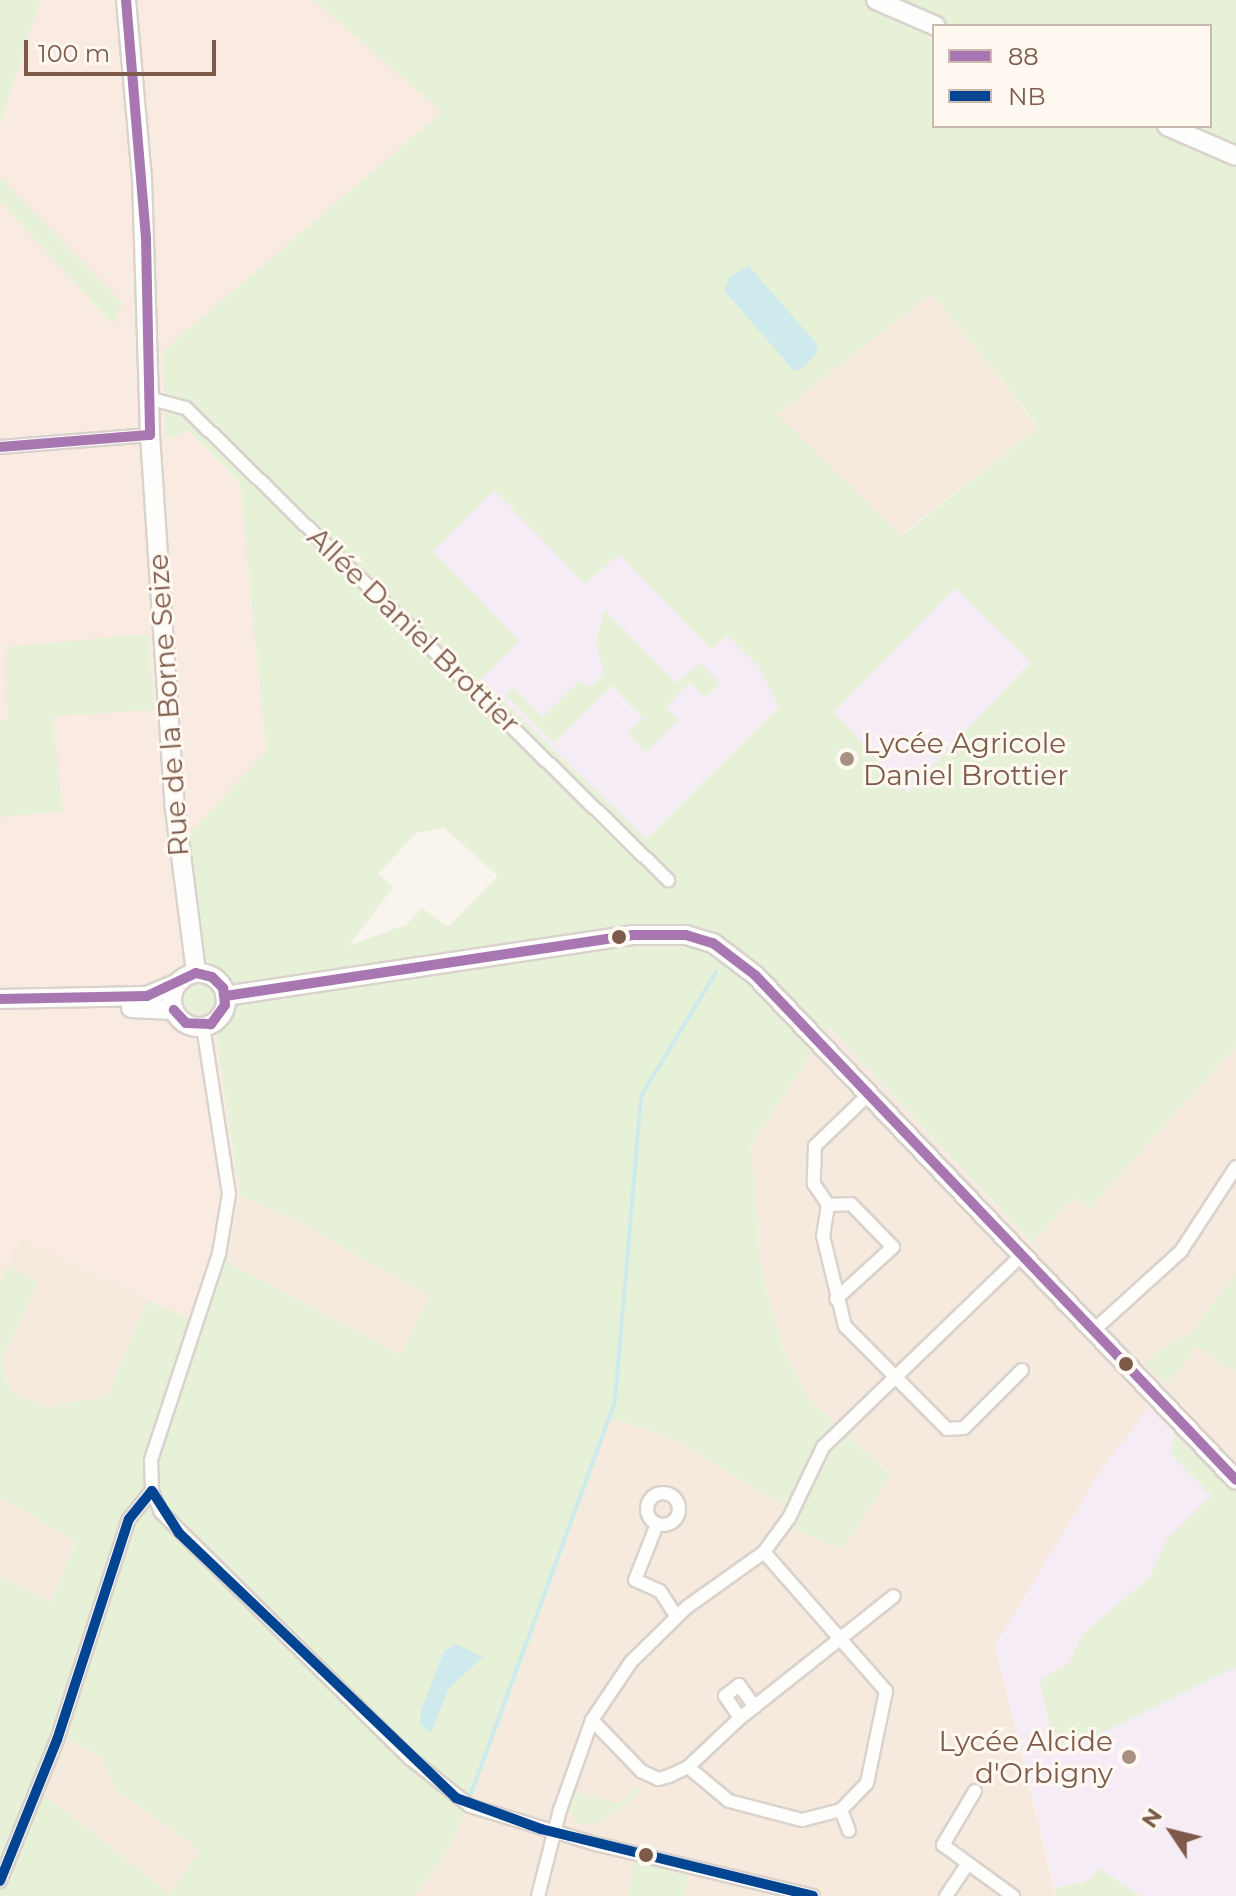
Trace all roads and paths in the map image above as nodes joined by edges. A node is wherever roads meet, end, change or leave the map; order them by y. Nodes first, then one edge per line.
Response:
1 (126, 0) edge
2 (876, 0) edge
3 (932, 24) edge
4 (1172, 128) edge
5 (1236, 156) edge
6 (148, 398) junction
7 (150, 435) junction
8 (0, 447) edge
9 (668, 880) dead end
10 (196, 973) junction
11 (178, 983) junction
12 (225, 996) junction
13 (0, 999) edge
14 (0, 1010) edge
15 (174, 1010) junction
16 (203, 1026) junction
17 (869, 1094) junction
18 (1236, 1167) edge
19 (828, 1205) junction
20 (1022, 1255) junction
21 (836, 1299) junction
22 (1094, 1330) junction
23 (1022, 1370) dead end
24 (895, 1375) junction
25 (1233, 1470) edge
26 (152, 1491) junction
27 (657, 1524) dead end
28 (764, 1552) junction
29 (894, 1596) dead end
30 (676, 1616) junction
31 (839, 1641) junction
32 (755, 1707) junction
33 (740, 1718) junction
34 (592, 1720) junction
35 (688, 1767) junction
36 (975, 1791) dead end
37 (841, 1810) junction
38 (849, 1831) dead end
39 (555, 1833) junction
40 (966, 1866) junction
41 (0, 1881) edge
42 (538, 1896) edge
43 (813, 1896) edge
44 (946, 1896) edge
45 (1013, 1896) edge

1 - 6 street, Rue de la Borne Seize
2 - 3 street
4 - 5 street
6 - 7 street, Rue de la Borne Seize
6 - 9 street, Allée Daniel Brottier
7 - 8 street
7 - 10 street, Rue de la Borne Seize
10 - 11 street
10 - 12 street
11 - 13 street
11 - 15 street
12 - 16 street
12 - 17 street
14 - 15 street
15 - 16 street
16 - 26 street
17 - 19 street
17 - 20 street
18 - 22 street
19 - 21 street
19 - 21 street
20 - 22 street
20 - 24 street
21 - 24 street
22 - 25 street
23 - 24 street
24 - 28 street
26 - 39 street
26 - 41 street
27 - 30 street
28 - 30 street
28 - 31 street
29 - 31 street
30 - 34 street
31 - 32 street
31 - 37 street
32 - 33 street
32 - 33 street
33 - 35 street
34 - 35 street
34 - 39 street
35 - 37 street
36 - 40 street
37 - 38 street
39 - 42 street
39 - 43 street
40 - 44 street
40 - 45 street

